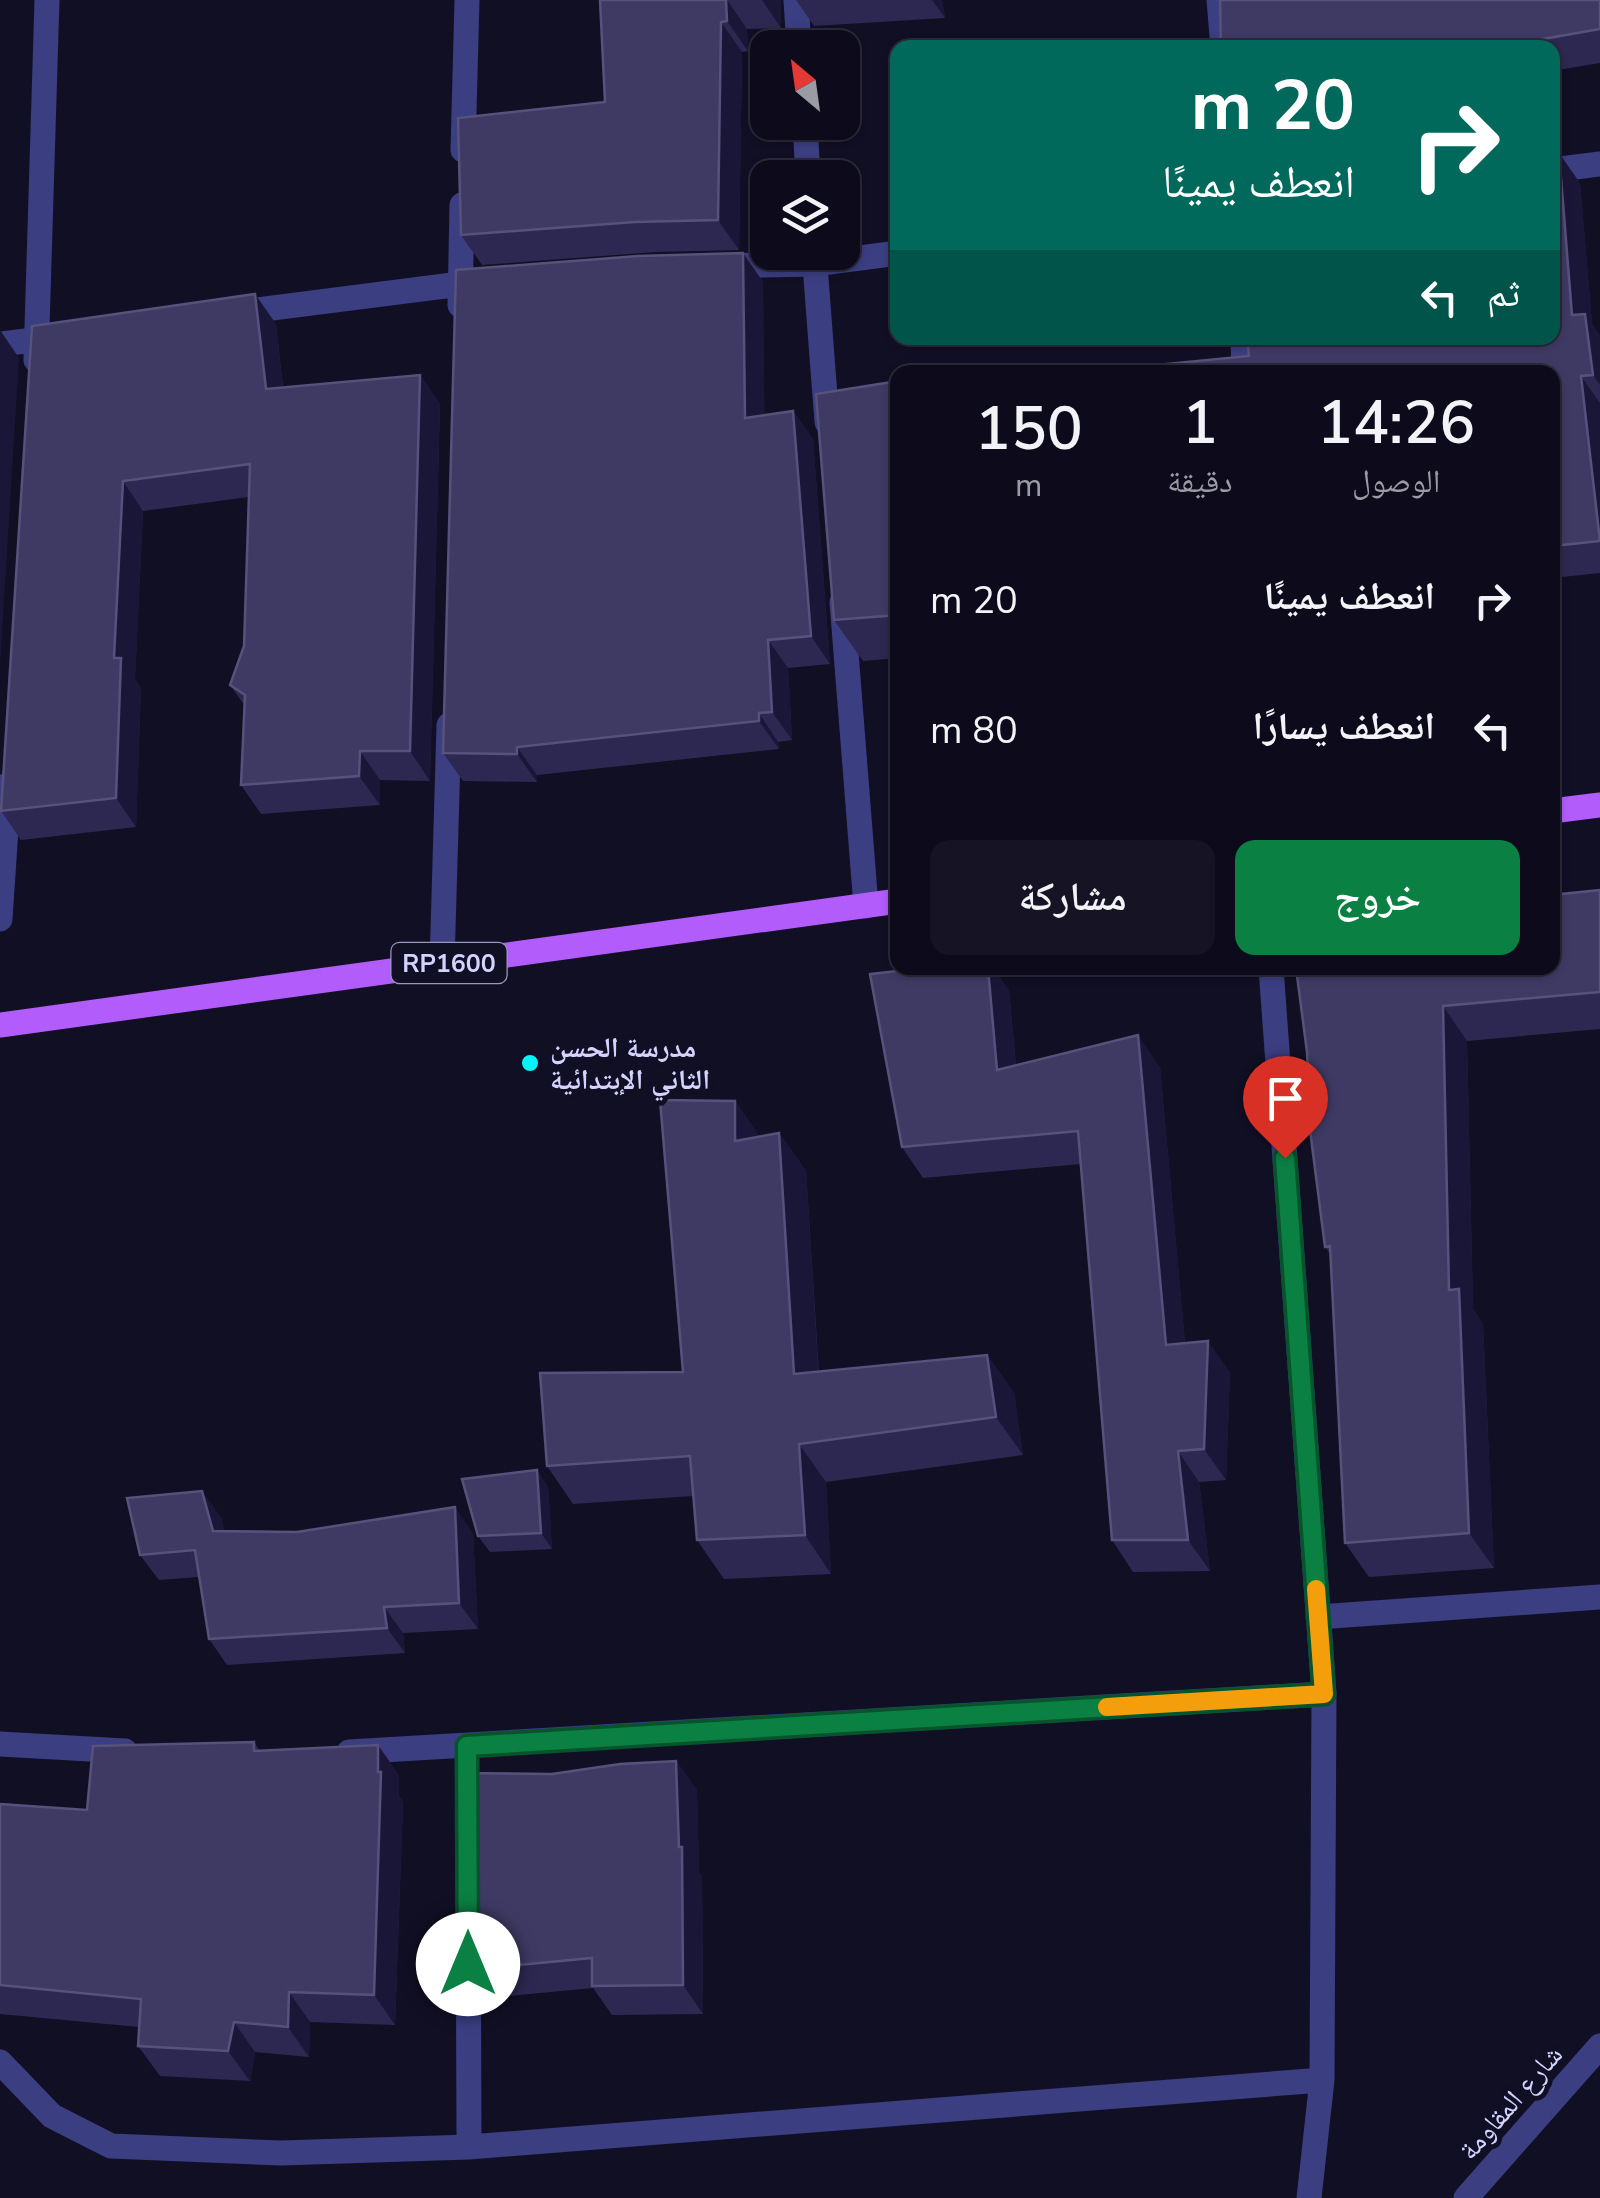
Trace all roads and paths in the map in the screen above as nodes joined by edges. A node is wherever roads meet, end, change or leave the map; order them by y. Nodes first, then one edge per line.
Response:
1 (47, 0) edge
2 (467, 0) edge
3 (796, 0) edge
4 (1218, 0) edge
5 (798, 30) edge
6 (1222, 40) edge
7 (1600, 164) edge
8 (1560, 169) edge
9 (890, 253) edge
10 (860, 255) edge
11 (750, 262) edge
12 (696, 266) edge
13 (815, 270) edge
14 (500, 280) edge
15 (460, 283) junction
16 (210, 316) edge
17 (459, 322) edge
18 (76, 334) edge
19 (37, 340) junction
20 (0, 344) edge
21 (34, 378) edge
22 (828, 439) edge
23 (840, 575) edge
24 (450, 692) edge
25 (10, 765) edge
26 (1600, 804) edge
27 (1560, 810) edge
28 (890, 903) edge
29 (866, 906) junction
30 (0, 920) edge
31 (442, 964) junction
32 (1272, 975) edge
33 (0, 1025) edge
34 (1600, 1596) edge
35 (1318, 1617) junction
36 (1324, 1694) junction
37 (0, 1744) edge
38 (148, 1752) edge
39 (316, 1754) edge
40 (468, 1822) edge
41 (1600, 2046) edge
42 (0, 2062) edge
43 (1322, 2080) junction
44 (469, 2146) junction
45 (1309, 2198) edge
46 (1466, 2198) edge

1 - 19 street
2 - 15 street
3 - 5 street
4 - 6 street
7 - 8 street
9 - 10 street
11 - 12 street
13 - 22 street
14 - 15 street
15 - 16 street
15 - 17 street
18 - 19 street
19 - 20 street
19 - 21 street
23 - 29 street
24 - 31 street
25 - 30 street
26 - 27 main road
28 - 29 main road, RP1600
29 - 31 main road, RP1600
31 - 33 main road, RP1600
32 - 35 street
34 - 35 street
35 - 36 street
36 - 39 street
36 - 43 street
37 - 38 street
40 - 44 street
41 - 46 street, شارع المقاومة
42 - 44 street
43 - 44 street
43 - 45 street

